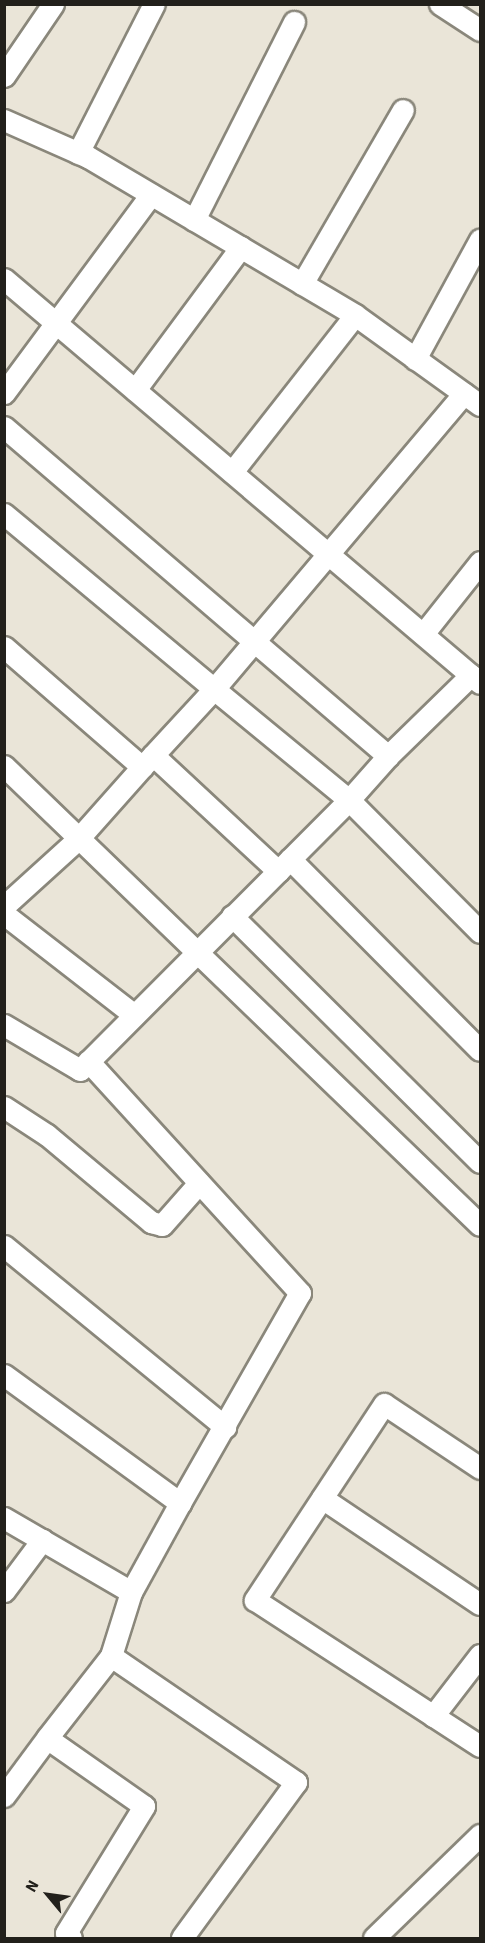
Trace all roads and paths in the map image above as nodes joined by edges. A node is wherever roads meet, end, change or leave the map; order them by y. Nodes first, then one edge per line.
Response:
1 (52, 4) edge
2 (154, 4) edge
3 (440, 4) edge
4 (294, 22) dead end
5 (480, 30) edge
6 (4, 76) edge
7 (403, 110) dead end
8 (4, 120) edge
9 (78, 153) junction
10 (151, 194) junction
11 (194, 220) junction
12 (480, 240) edge
13 (241, 247) junction
14 (4, 279) edge
15 (302, 284) junction
16 (355, 315) junction
17 (56, 322) junction
18 (415, 358) junction
19 (135, 390) junction
20 (4, 393) edge
21 (472, 399) edge
22 (4, 427) edge
23 (232, 472) junction
24 (4, 514) edge
25 (327, 553) junction
26 (480, 562) edge
27 (423, 634) junction
28 (252, 640) junction
29 (4, 647) edge
30 (476, 679) edge
31 (214, 689) junction
32 (388, 756) junction
33 (148, 761) junction
34 (4, 766) edge
35 (349, 800) junction
36 (78, 839) junction
37 (284, 865) junction
38 (4, 906) edge
39 (4, 914) edge
40 (232, 916) junction
41 (480, 932) edge
42 (197, 952) junction
43 (134, 1015) junction
44 (4, 1025) edge
45 (480, 1050) edge
46 (88, 1061) junction
47 (4, 1107) edge
48 (480, 1162) edge
49 (199, 1183) junction
50 (480, 1225) edge
51 (4, 1246) edge
52 (4, 1376) edge
53 (225, 1427) junction
54 (478, 1460) edge
55 (322, 1498) junction
56 (180, 1503) junction
57 (4, 1518) edge
58 (42, 1540) junction
59 (4, 1591) edge
60 (130, 1592) junction
61 (480, 1604) edge
62 (480, 1655) edge
63 (111, 1656) junction
64 (433, 1716) junction
65 (47, 1738) junction
66 (480, 1746) edge
67 (8, 1784) edge
68 (480, 1834) edge
69 (66, 1937) edge
70 (182, 1938) edge
71 (374, 1938) edge

1 - 6 street
2 - 9 street
3 - 5 street
4 - 11 street
7 - 15 street
8 - 9 street
9 - 10 street
10 - 11 street
10 - 17 street
11 - 13 street
12 - 18 street
13 - 15 street
13 - 19 street
14 - 17 street
15 - 16 street
16 - 18 street
16 - 23 street
17 - 19 street
17 - 20 street
18 - 21 street
19 - 23 street
21 - 25 street
22 - 28 street
23 - 25 street
24 - 31 street
25 - 27 street
25 - 28 street
26 - 27 street
27 - 30 street
28 - 31 street
28 - 32 street
29 - 33 street
30 - 32 street
31 - 33 street
31 - 35 street
32 - 35 street
33 - 36 street
33 - 37 street
34 - 36 street
35 - 37 street
35 - 41 street
36 - 38 street
36 - 42 street
37 - 40 street
37 - 45 street
39 - 43 street
40 - 42 street
40 - 48 street
42 - 43 street
42 - 50 street
43 - 46 street
44 - 46 street
46 - 49 street
47 - 49 street
49 - 53 street
51 - 53 street
52 - 56 street
53 - 56 street
54 - 55 street
55 - 61 street
55 - 64 street
56 - 60 street
57 - 58 street
58 - 59 street
58 - 60 street
60 - 63 street
62 - 64 street
63 - 65 street
63 - 70 street
64 - 66 street
65 - 67 street
65 - 69 street
68 - 71 street

